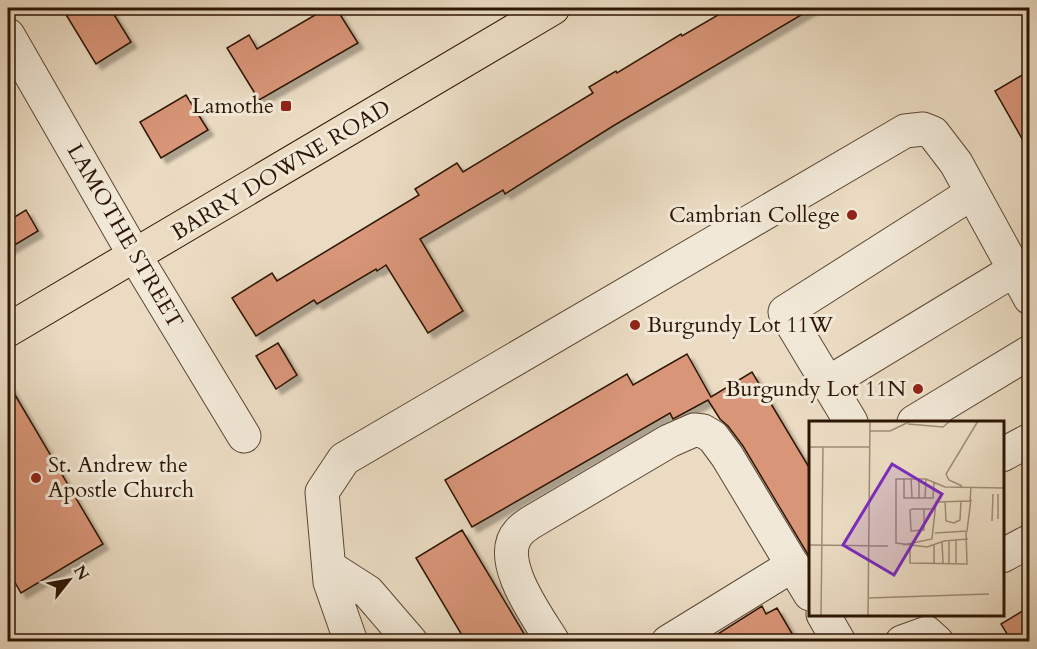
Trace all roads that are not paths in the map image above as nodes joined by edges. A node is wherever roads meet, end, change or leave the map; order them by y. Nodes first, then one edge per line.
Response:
1 (553, 8) edge
2 (8, 35) edge
3 (972, 193) junction
4 (135, 256) junction
5 (1014, 270) junction
6 (1029, 298) edge
7 (8, 330) edge
8 (1029, 352) edge
9 (828, 383) junction
10 (850, 421) edge
11 (917, 421) edge
12 (244, 436) dead end
13 (1029, 440) edge
14 (1004, 454) edge
15 (1029, 541) edge
16 (1004, 555) edge
17 (794, 565) junction
18 (329, 567) junction
19 (809, 592) edge
20 (824, 616) edge
21 (351, 642) edge
22 (411, 642) edge
23 (553, 642) edge
24 (668, 642) edge
25 (839, 642) edge
26 (902, 642) edge
27 (937, 642) edge

1 - 4 main road, BARRY DOWNE ROAD
2 - 4 street, LAMOTHE STREET
3 - 5 street
3 - 9 street
3 - 18 street
4 - 7 main road, BARRY DOWNE ROAD
4 - 12 street, LAMOTHE STREET
5 - 6 street
5 - 9 street
8 - 11 street
9 - 10 street
13 - 14 street
15 - 16 street
17 - 19 street
17 - 23 street
17 - 24 street
18 - 21 street
18 - 22 street
20 - 25 street
26 - 27 street

